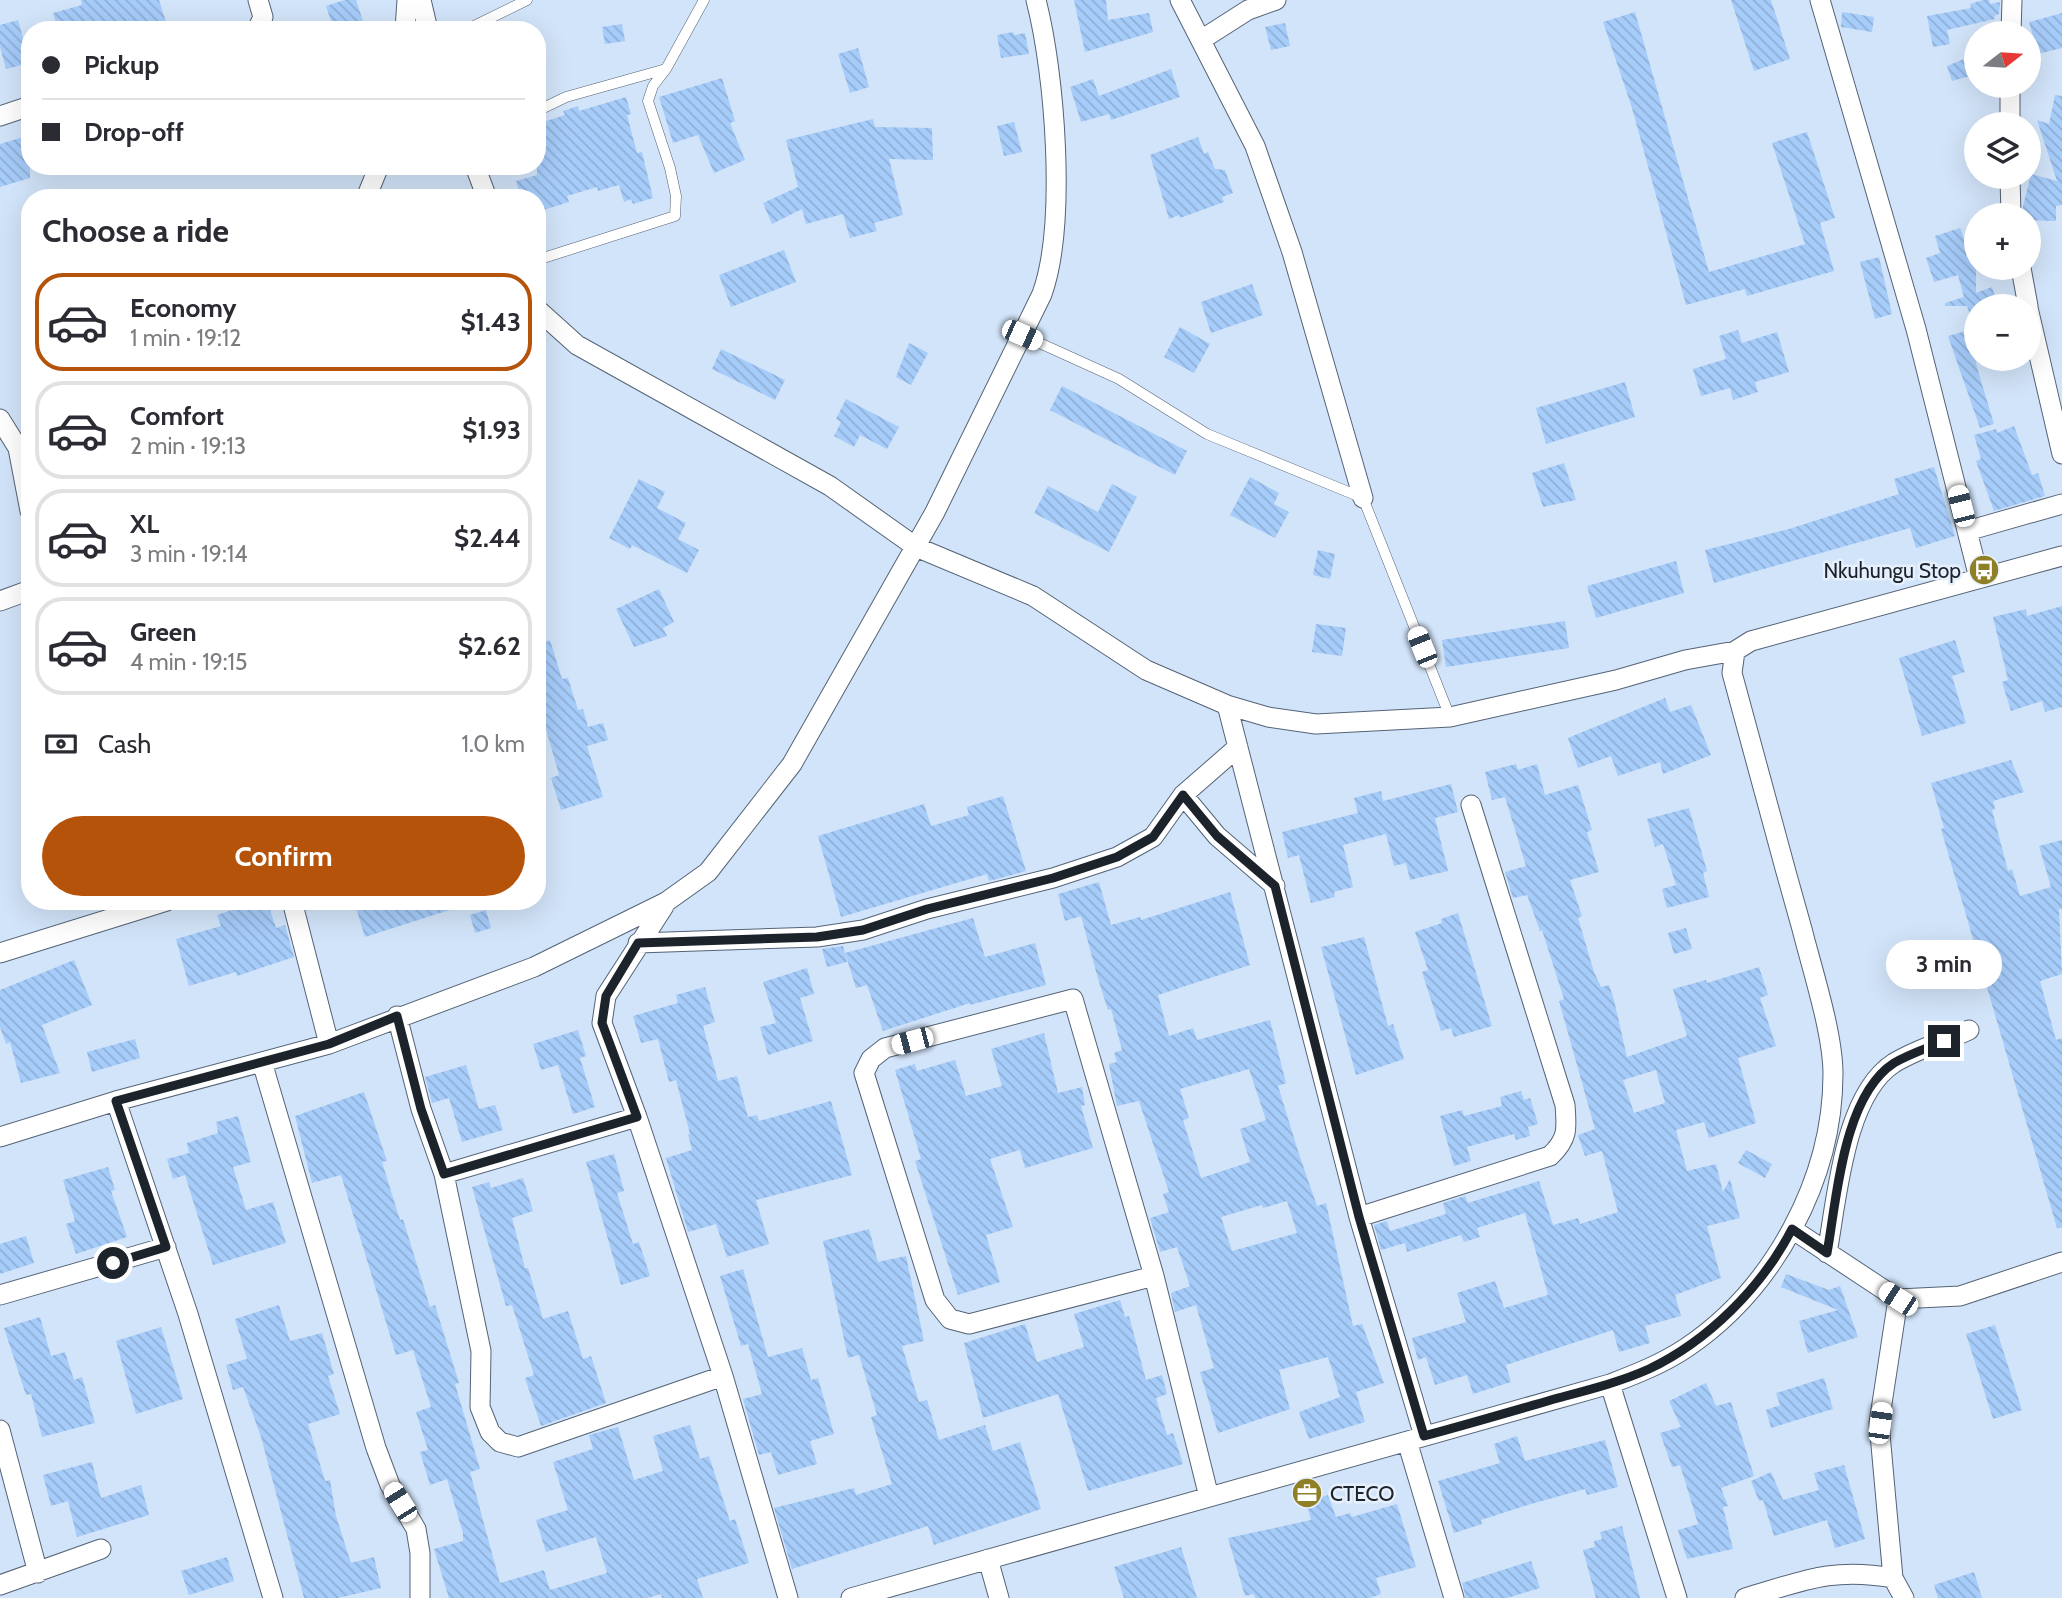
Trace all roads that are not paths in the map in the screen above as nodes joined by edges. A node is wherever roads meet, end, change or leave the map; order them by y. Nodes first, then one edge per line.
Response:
1 (258, 0) edge
2 (407, 0) edge
3 (421, 0) edge
4 (527, 0) edge
5 (704, 0) edge
6 (1036, 0) edge
7 (1180, 0) edge
8 (1276, 0) edge
9 (1820, 0) edge
10 (2012, 0) edge
11 (261, 21) edge
12 (406, 21) edge
13 (426, 21) edge
14 (484, 21) edge
15 (2011, 21) edge
16 (1201, 40) junction
17 (666, 69) junction
18 (546, 106) edge
19 (21, 109) edge
20 (0, 116) edge
21 (546, 257) edge
22 (546, 317) edge
23 (1022, 335) junction
24 (2041, 363) edge
25 (0, 419) edge
26 (21, 449) edge
27 (2062, 454) edge
28 (1363, 498) junction
29 (2062, 504) edge
30 (1968, 531) junction
31 (916, 547) junction
32 (2062, 555) edge
33 (1979, 578) junction
34 (21, 593) edge
35 (0, 601) edge
36 (1735, 651) junction
37 (1227, 705) junction
38 (1450, 717) junction
39 (1238, 747) junction
40 (1183, 795) junction
41 (1471, 805) dead end
42 (1275, 886) junction
43 (666, 902) junction
44 (138, 910) edge
45 (294, 910) edge
46 (638, 943) junction
47 (0, 953) edge
48 (397, 1016) junction
49 (1969, 1030) dead end
50 (329, 1044) junction
51 (262, 1062) junction
52 (116, 1101) junction
53 (637, 1117) junction
54 (0, 1137) edge
55 (444, 1174) junction
56 (1359, 1217) junction
57 (1792, 1229) junction
58 (166, 1247) junction
59 (1827, 1253) junction
60 (2062, 1262) edge
61 (1154, 1276) junction
62 (0, 1295) edge
63 (1898, 1299) junction
64 (723, 1376) junction
65 (1609, 1384) junction
66 (0, 1430) edge
67 (1415, 1439) junction
68 (1209, 1497) junction
69 (101, 1549) dead end
70 (988, 1559) junction
71 (38, 1573) junction
72 (1893, 1578) junction
73 (0, 1585) edge
74 (273, 1598) edge
75 (420, 1598) edge
76 (788, 1598) edge
77 (851, 1598) edge
78 (999, 1598) edge
79 (1454, 1598) edge
80 (1677, 1598) edge
81 (1745, 1598) edge
82 (1904, 1598) edge

1 - 11 street
2 - 12 street
3 - 13 street
4 - 14 lane
5 - 17 lane
6 - 23 street
7 - 16 street
8 - 16 street
9 - 30 street
10 - 15 street
16 - 28 street
17 - 18 lane
17 - 21 lane
19 - 20 street
22 - 31 street
23 - 28 lane
23 - 31 street
24 - 27 street
25 - 26 street
28 - 38 lane
29 - 30 street
30 - 33 street
31 - 37 street
31 - 43 street
32 - 33 street
33 - 36 street
34 - 35 street
36 - 38 street
36 - 57 street
37 - 38 street
37 - 39 street
39 - 40 street
39 - 42 street
40 - 42 street
40 - 46 street
41 - 56 street
42 - 56 street
43 - 46 street
43 - 48 street
44 - 47 street
45 - 50 street
46 - 53 street
48 - 50 street
48 - 55 street
49 - 59 street
50 - 51 street
51 - 52 street
51 - 75 street
52 - 54 street
52 - 58 street
53 - 55 street
53 - 64 street
55 - 64 street
56 - 67 street
57 - 59 street
57 - 65 street
58 - 62 street
58 - 74 street
59 - 63 street
60 - 63 street
61 - 61 street
61 - 68 street
63 - 72 street
64 - 76 street
65 - 67 street
65 - 80 street
66 - 71 street
67 - 68 street
67 - 79 street
68 - 70 street
69 - 71 street
70 - 77 street
70 - 78 street
71 - 73 street
72 - 81 street
72 - 82 street

